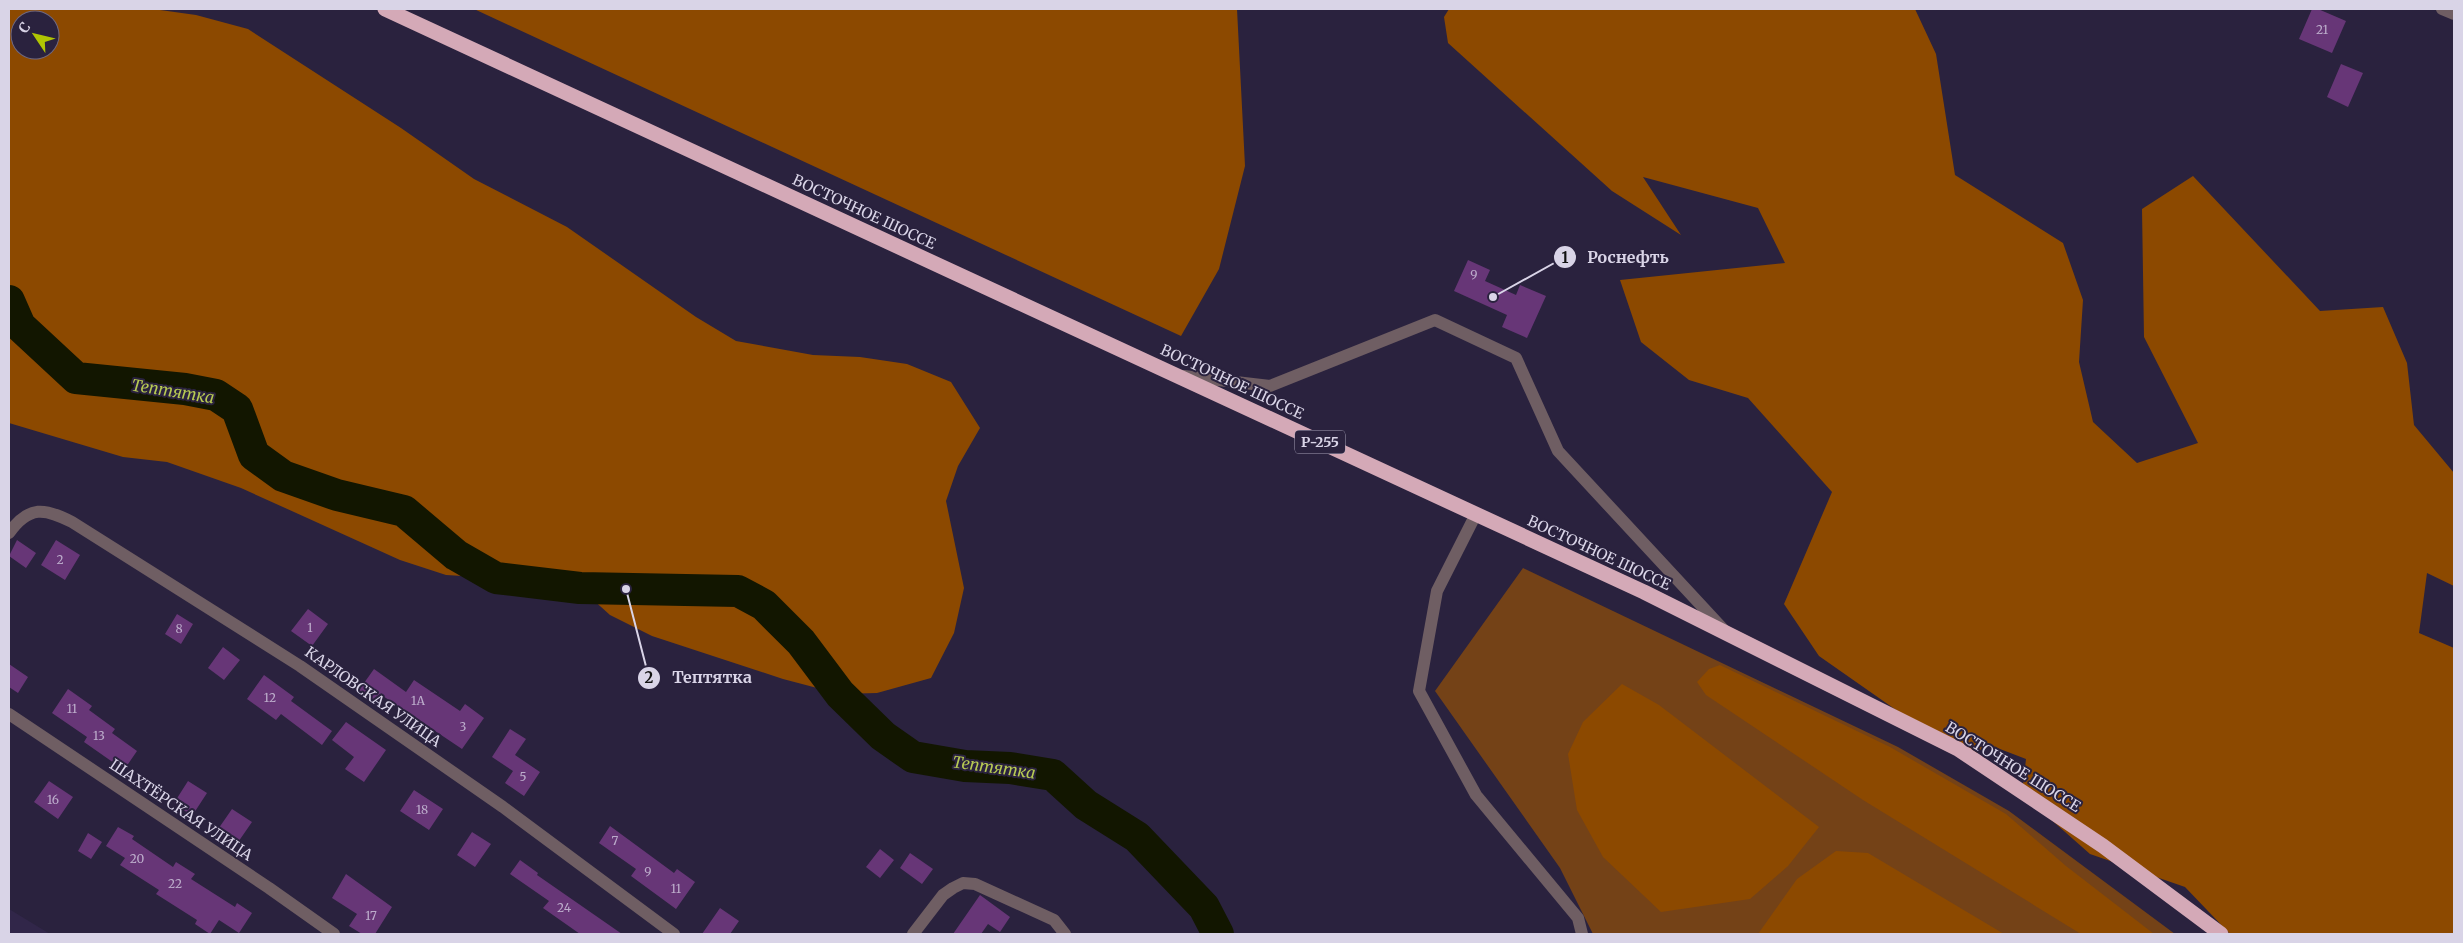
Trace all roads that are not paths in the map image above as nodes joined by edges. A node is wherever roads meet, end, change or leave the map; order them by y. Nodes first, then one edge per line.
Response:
1 (385, 9) edge
2 (2442, 9) edge
3 (2454, 14) edge
4 (1178, 376) junction
5 (1476, 514) junction
6 (9, 533) edge
7 (1727, 634) junction
8 (9, 714) edge
9 (334, 934) edge
10 (674, 934) edge
11 (913, 934) edge
12 (1065, 934) edge
13 (1582, 934) edge
14 (2221, 934) edge

1 - 4 highway, ВОСТОЧНОЕ ШОССЕ / Р-255
2 - 3 street
4 - 5 highway, ВОСТОЧНОЕ ШОССЕ / Р-255
4 - 7 street
5 - 7 highway, ВОСТОЧНОЕ ШОССЕ / Р-255
5 - 13 street
6 - 10 street, КАРЛОВСКАЯ УЛИЦА
7 - 14 highway, ВОСТОЧНОЕ ШОССЕ / Р-255
8 - 9 street, ШАХТЁРСКАЯ УЛИЦА
11 - 12 street

